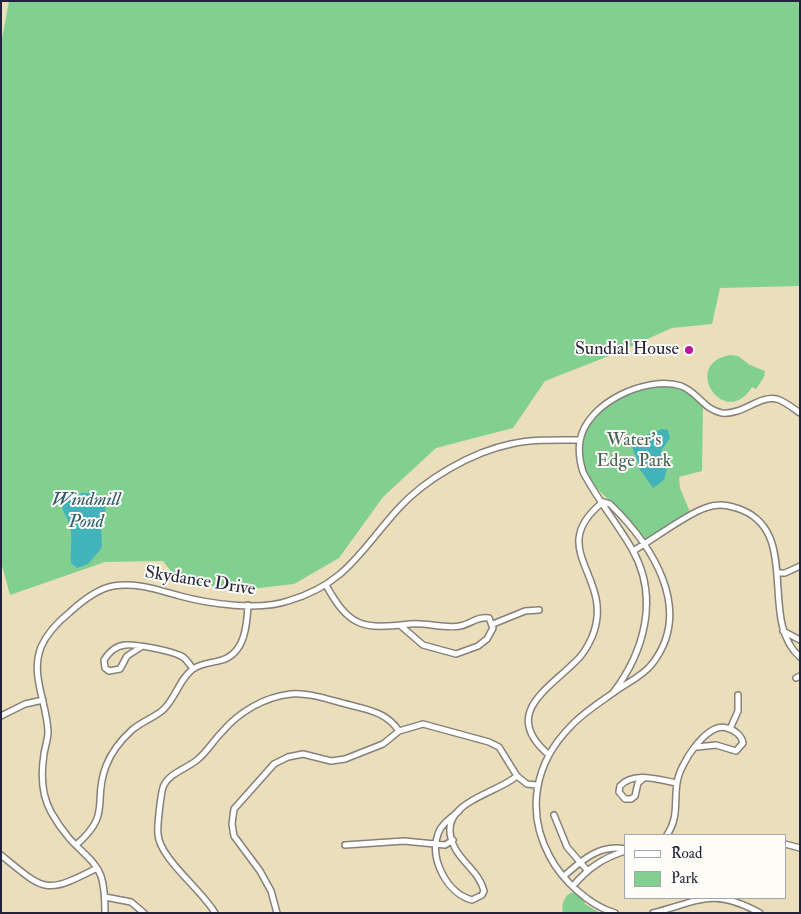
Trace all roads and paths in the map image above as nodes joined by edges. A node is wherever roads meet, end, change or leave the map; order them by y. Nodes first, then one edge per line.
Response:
1 (800, 413) edge
2 (580, 440) junction
3 (603, 502) junction
4 (645, 544) junction
5 (633, 551) junction
6 (800, 566) edge
7 (777, 573) junction
8 (326, 585) junction
9 (248, 605) junction
10 (539, 610) dead end
11 (493, 624) junction
12 (401, 626) junction
13 (782, 630) junction
14 (800, 640) edge
15 (141, 647) junction
16 (800, 657) edge
17 (193, 669) junction
18 (613, 693) junction
19 (738, 695) dead end
20 (43, 700) junction
21 (1, 716) edge
22 (730, 729) junction
23 (399, 731) junction
24 (697, 747) junction
25 (548, 754) junction
26 (517, 776) junction
27 (644, 778) junction
28 (677, 783) junction
29 (536, 785) junction
30 (459, 811) junction
31 (554, 815) dead end
32 (668, 834) edge
33 (452, 840) junction
34 (436, 843) junction
35 (786, 844) edge
36 (76, 845) junction
37 (345, 845) dead end
38 (800, 848) edge
39 (624, 850) edge
40 (624, 850) edge
41 (1, 855) edge
42 (580, 862) junction
43 (97, 868) junction
44 (587, 870) junction
45 (564, 876) junction
46 (573, 886) junction
47 (105, 898) junction
48 (697, 899) edge
49 (728, 899) edge
50 (667, 911) edge
51 (105, 913) edge
52 (144, 913) edge
53 (215, 913) edge
54 (277, 913) edge
55 (615, 913) edge
56 (653, 913) edge
57 (760, 913) edge

1 - 2 street
2 - 3 street
2 - 8 street, Skydance Drive
3 - 4 street
3 - 5 street
3 - 25 street
4 - 5 street
4 - 7 street
4 - 18 street
5 - 18 street
6 - 7 street
7 - 13 street
8 - 9 street, Skydance Drive
8 - 12 street
9 - 17 street
9 - 20 street, Skydance Drive
10 - 11 street
11 - 12 street
11 - 12 street
13 - 14 street
13 - 16 street
15 - 15 street
15 - 17 street
17 - 36 street
18 - 25 street
19 - 22 street
20 - 21 street
20 - 36 street, Skydance Drive
22 - 24 street
22 - 24 street
23 - 26 street
23 - 53 street
23 - 54 street
24 - 28 street
25 - 29 street
26 - 29 street
26 - 30 street
27 - 27 street
27 - 28 street
28 - 32 street
29 - 45 street
30 - 33 street
30 - 34 street
31 - 42 street
33 - 34 street
33 - 34 street
34 - 37 street
35 - 38 street
36 - 43 street, Skydance Drive
39 - 42 street
40 - 44 street
41 - 43 street
42 - 44 street
42 - 45 street
43 - 47 street, Skydance Drive
44 - 46 street
45 - 46 street
46 - 55 street
47 - 51 street, Skydance Drive
47 - 52 street
48 - 50 street
49 - 57 street
50 - 56 street

